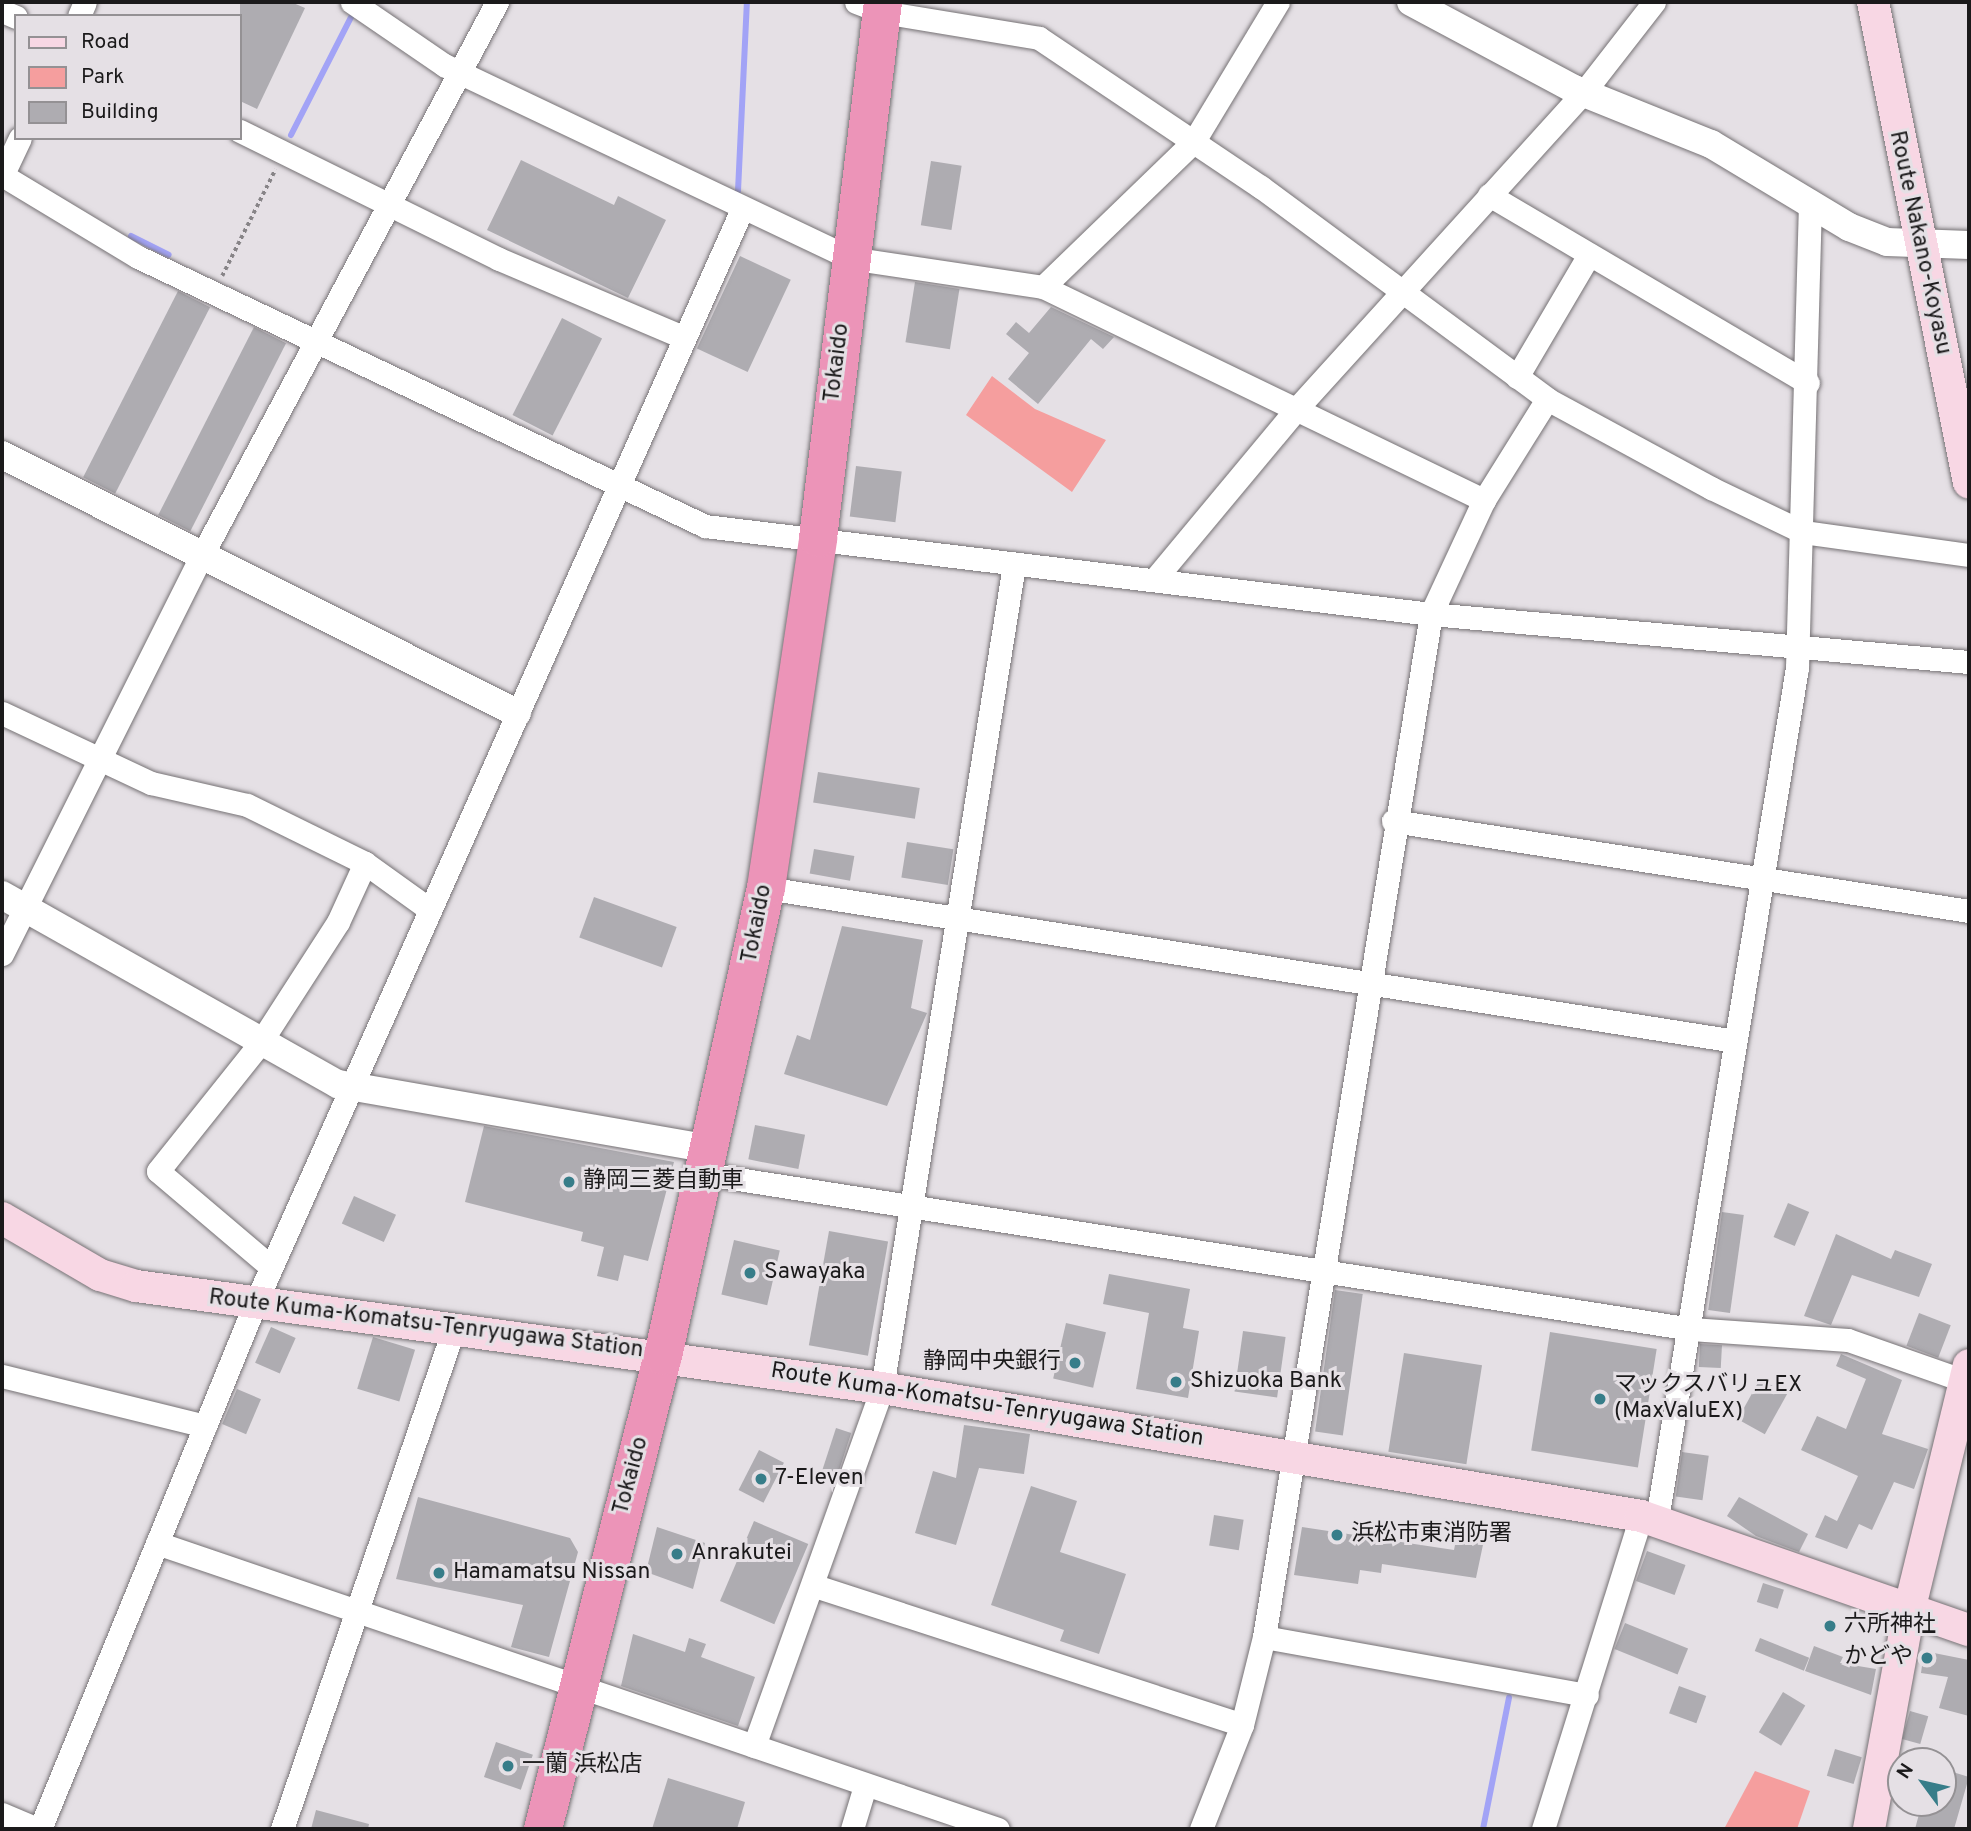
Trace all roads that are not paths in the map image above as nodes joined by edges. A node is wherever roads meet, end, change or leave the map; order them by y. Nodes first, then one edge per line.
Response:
1 (352, 2) edge
2 (497, 2) edge
3 (1278, 2) edge
4 (1411, 2) edge
5 (1654, 2) edge
6 (1873, 2) edge
7 (874, 5) edge
8 (457, 71) junction
9 (1584, 92) junction
10 (242, 132) edge
11 (19, 140) edge
12 (1194, 141) junction
13 (2, 176) edge
14 (1489, 195) junction
15 (1810, 201) junction
16 (388, 206) junction
17 (742, 209) junction
18 (1919, 241) junction
19 (1969, 245) edge
20 (1589, 255) junction
21 (850, 258) junction
22 (1043, 287) junction
23 (1400, 292) junction
24 (683, 337) junction
25 (318, 342) junction
26 (1517, 377) junction
27 (1808, 383) junction
28 (1547, 398) junction
29 (1294, 411) junction
30 (2, 455) edge
31 (1969, 483) edge
32 (619, 487) junction
33 (1484, 500) junction
34 (1803, 532) junction
35 (818, 538) junction
36 (202, 555) junction
37 (1969, 555) edge
38 (1014, 565) junction
39 (1154, 580) junction
40 (1431, 614) junction
41 (1798, 648) junction
42 (1969, 662) edge
43 (2, 713) edge
44 (517, 713) junction
45 (101, 758) junction
46 (1393, 821) junction
47 (365, 863) junction
48 (1762, 880) junction
49 (766, 888) junction
50 (14, 901) edge
51 (429, 909) junction
52 (1969, 911) edge
53 (953, 915) junction
54 (2, 954) edge
55 (1367, 986) junction
56 (1735, 1041) junction
57 (260, 1043) junction
58 (353, 1087) junction
59 (709, 1161) junction
60 (909, 1205) junction
61 (2, 1218) edge
62 (271, 1267) junction
63 (1322, 1269) junction
64 (255, 1304) junction
65 (1691, 1329) junction
66 (453, 1331) junction
67 (663, 1356) junction
68 (1968, 1370) edge
69 (2, 1376) edge
70 (883, 1388) junction
71 (205, 1426) junction
72 (1293, 1454) junction
73 (1649, 1518) junction
74 (158, 1544) junction
75 (815, 1586) junction
76 (358, 1609) junction
77 (1909, 1611) junction
78 (1969, 1630) edge
79 (1264, 1637) junction
80 (578, 1686) junction
81 (1587, 1695) junction
82 (1242, 1724) junction
83 (754, 1746) junction
84 (865, 1786) junction
85 (2, 1814) edge
86 (38, 1829) edge
87 (282, 1829) edge
88 (544, 1829) edge
89 (852, 1829) edge
90 (998, 1829) edge
91 (1201, 1829) edge
92 (1544, 1829) edge
93 (1868, 1829) edge

1 - 8 street
2 - 8 street
3 - 12 street
4 - 9 street
5 - 9 street
6 - 18 main road, Route Nakano-Koyasu
7 - 12 street
7 - 21 highway, Tokaido
8 - 16 street
8 - 17 street
9 - 14 street
9 - 15 street
10 - 16 street
11 - 13 street
12 - 22 street
12 - 23 street
13 - 25 street
14 - 20 street
14 - 23 street
15 - 18 street
15 - 27 street
16 - 24 street
16 - 25 street
17 - 21 street
17 - 24 street
18 - 19 street
18 - 31 main road, Route Nakano-Koyasu
20 - 26 street
20 - 27 street
21 - 22 street
21 - 35 highway, Tokaido
22 - 29 street
23 - 26 street
23 - 29 street
24 - 32 street
25 - 32 street
25 - 36 street
26 - 28 street
27 - 34 street
28 - 33 street
28 - 34 street
29 - 33 street
29 - 39 street
30 - 36 street
32 - 35 street
32 - 44 street
33 - 40 street
34 - 37 street
34 - 41 street
35 - 38 street
35 - 49 highway, Tokaido
36 - 44 street
36 - 45 street
38 - 39 street
38 - 53 street
39 - 40 street
40 - 41 street
40 - 46 street
41 - 42 street
41 - 48 street
43 - 45 street
44 - 51 street
45 - 47 street
45 - 50 street
46 - 48 street
46 - 55 street
47 - 51 street
47 - 57 street
48 - 52 street
48 - 56 street
49 - 53 street
49 - 59 highway, Tokaido
50 - 54 street
50 - 57 street
51 - 58 street
53 - 55 street
53 - 60 street
55 - 56 street
55 - 63 street
56 - 65 street
57 - 58 street
57 - 62 street
58 - 59 street
58 - 62 street
59 - 60 street
59 - 67 highway, Tokaido
60 - 63 street
60 - 70 street
61 - 64 main road, Route Kuma-Komatsu-Tenryugawa Station
62 - 64 street
63 - 65 street
63 - 72 street
64 - 66 main road, Route Kuma-Komatsu-Tenryugawa Station
64 - 71 street
65 - 68 street
65 - 73 street
66 - 67 main road, Route Kuma-Komatsu-Tenryugawa Station
66 - 76 street
67 - 70 main road, Route Kuma-Komatsu-Tenryugawa Station
67 - 80 highway, Tokaido
68 - 77 main road
69 - 71 street
70 - 72 main road, Route Kuma-Komatsu-Tenryugawa Station
70 - 75 street
71 - 74 street
72 - 73 main road, Route Kuma-Komatsu-Tenryugawa Station
72 - 79 street
73 - 77 main road, Route Kuma-Komatsu-Tenryugawa Station
73 - 81 street
74 - 76 street
74 - 86 street
75 - 82 street
75 - 83 street
76 - 80 street
76 - 87 street
77 - 78 main road, Route Kuma-Komatsu-Tenryugawa Station
77 - 93 main road
79 - 81 street
79 - 82 street
80 - 83 street
80 - 88 highway, Tokaido
81 - 92 street
82 - 91 street
83 - 84 street
84 - 89 street
84 - 90 street
85 - 86 street

